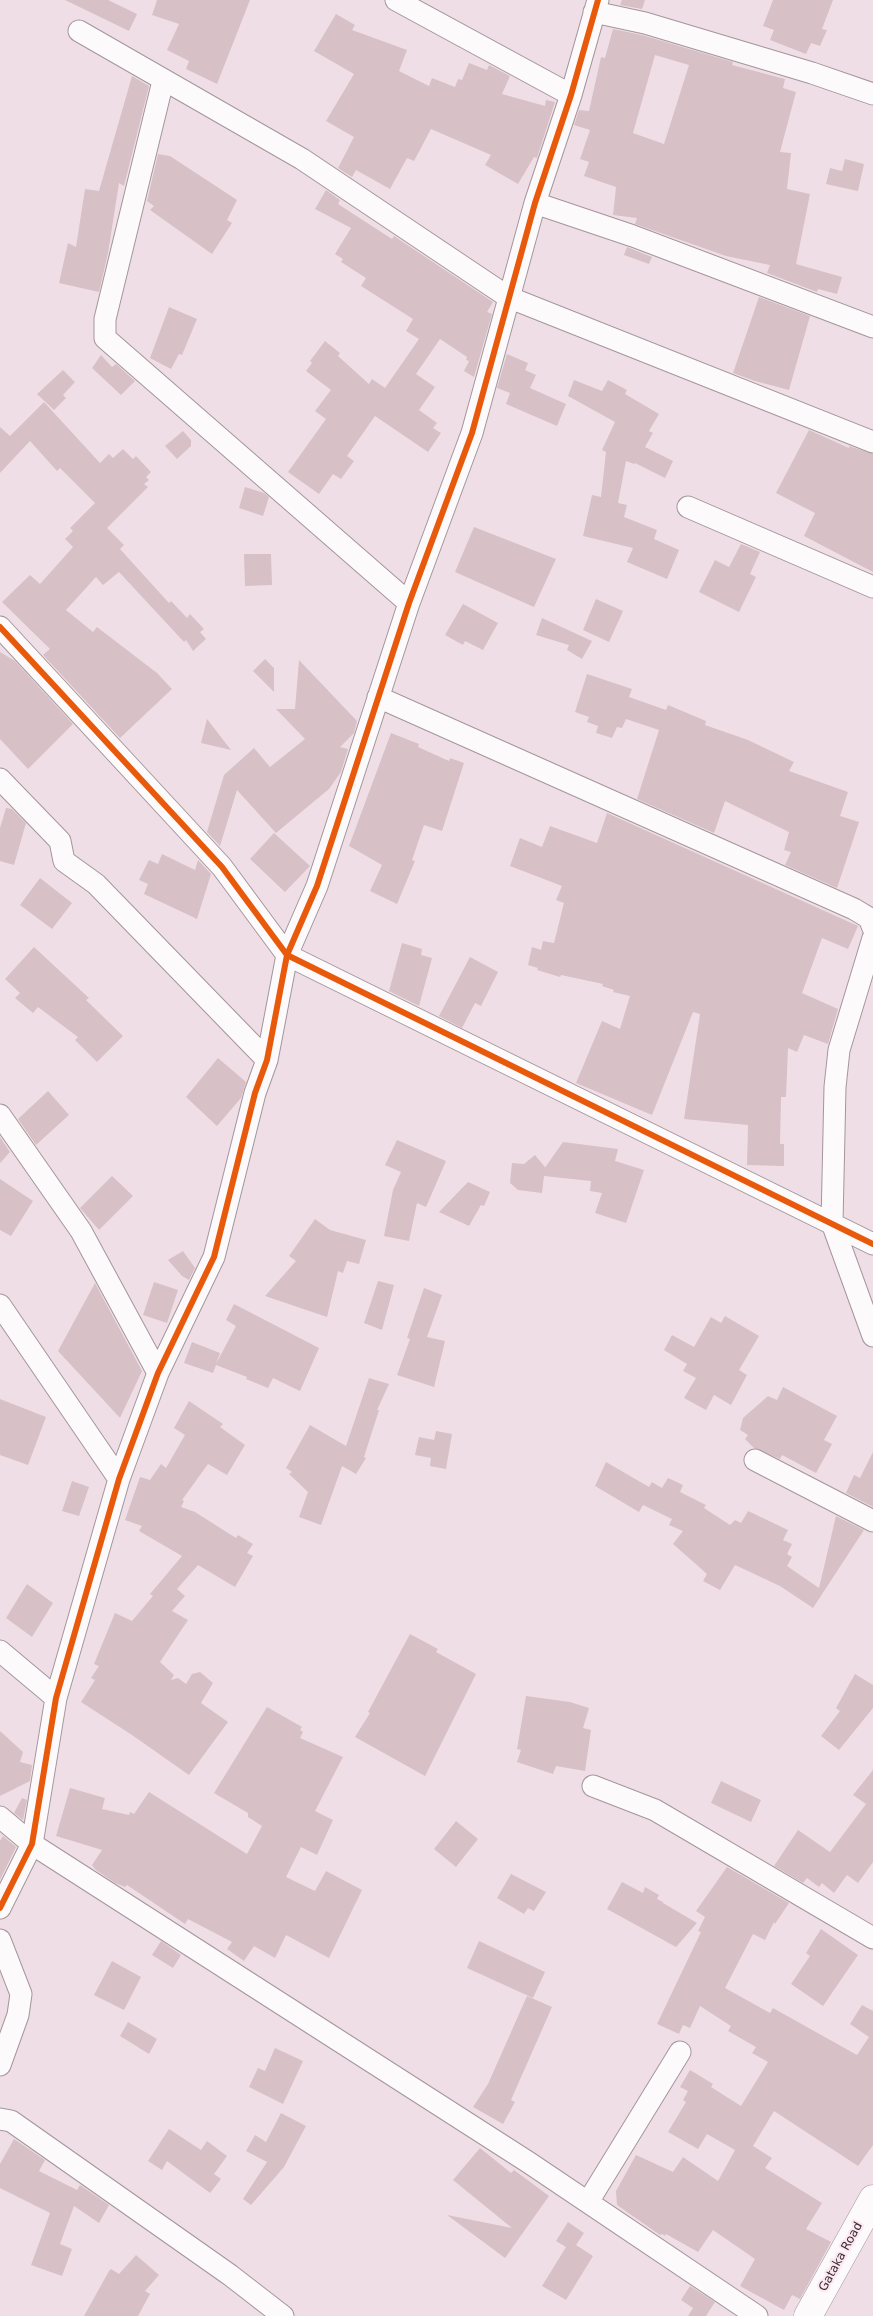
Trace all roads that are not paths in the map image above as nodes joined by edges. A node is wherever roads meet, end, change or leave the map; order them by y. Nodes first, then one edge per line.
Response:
1 (396, 0) edge
2 (596, 6) edge
3 (79, 32) dead end
4 (163, 81) junction
5 (873, 94) edge
6 (571, 95) junction
7 (534, 203) junction
8 (508, 297) junction
9 (873, 327) edge
10 (873, 442) edge
11 (688, 507) dead end
12 (873, 586) edge
13 (409, 603) junction
14 (0, 627) edge
15 (378, 697) junction
16 (0, 779) edge
17 (873, 928) edge
18 (873, 938) edge
19 (287, 955) junction
20 (267, 1060) junction
21 (0, 1116) edge
22 (832, 1223) junction
23 (873, 1244) edge
24 (0, 1305) edge
25 (873, 1336) edge
26 (158, 1373) junction
27 (755, 1460) dead end
28 (119, 1479) junction
29 (873, 1521) edge
30 (0, 1651) edge
31 (56, 1698) junction
32 (593, 1786) dead end
33 (0, 1817) edge
34 (32, 1844) junction
35 (0, 1908) edge
36 (873, 1938) edge
37 (0, 1940) edge
38 (680, 2052) dead end
39 (0, 2065) edge
40 (0, 2119) edge
41 (873, 2199) edge
42 (588, 2202) junction
43 (282, 2316) edge
44 (757, 2316) edge
45 (808, 2316) edge

1 - 6 street
2 - 5 street
2 - 6 street
3 - 4 street
4 - 8 street
4 - 13 street
6 - 7 street
7 - 8 street
7 - 9 street
8 - 10 street
8 - 13 street
11 - 12 street
13 - 15 street
14 - 19 street
15 - 17 street
15 - 19 street
16 - 20 street
18 - 22 street
19 - 20 street
19 - 22 street
20 - 26 street
21 - 26 street
22 - 23 street
22 - 25 street
24 - 28 street
26 - 28 street
27 - 29 street
28 - 31 street
30 - 31 street
31 - 34 street
32 - 36 street
33 - 34 street
34 - 35 street
34 - 42 street
37 - 39 street
38 - 42 street
40 - 43 street
41 - 45 street, Gataka Road
42 - 44 street

